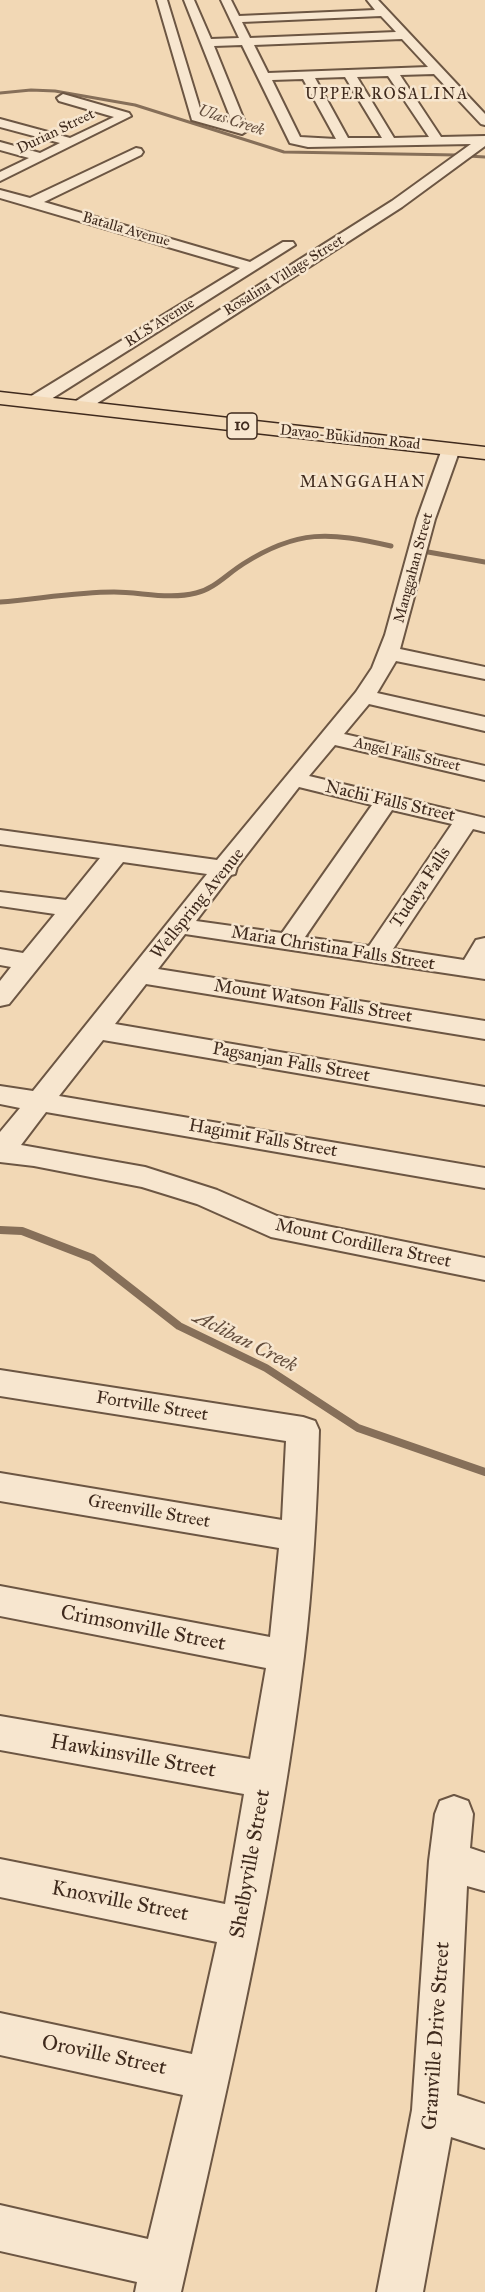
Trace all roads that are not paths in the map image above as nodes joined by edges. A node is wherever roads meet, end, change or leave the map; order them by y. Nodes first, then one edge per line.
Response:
1 (162, 0) edge
2 (189, 0) edge
3 (374, 2) edge
4 (384, 13) junction
5 (395, 24) junction
6 (238, 25) edge
7 (405, 35) junction
8 (207, 43) junction
9 (419, 54) junction
10 (279, 64) dead end
11 (257, 65) junction
12 (437, 70) junction
13 (392, 72) junction
14 (350, 74) junction
15 (307, 75) junction
16 (263, 77) junction
17 (63, 98) dead end
18 (83, 121) dead end
19 (485, 121) edge
20 (0, 123) edge
21 (104, 127) junction
22 (437, 140) junction
23 (485, 140) edge
24 (390, 141) junction
25 (72, 142) junction
26 (344, 142) junction
27 (0, 146) edge
28 (136, 152) dead end
29 (41, 157) junction
30 (3, 173) edge
31 (0, 194) edge
32 (32, 203) junction
33 (288, 245) dead end
34 (251, 267) junction
35 (0, 398) edge
36 (34, 402) junction
37 (79, 407) junction
38 (451, 449) junction
39 (485, 453) edge
40 (390, 653) junction
41 (485, 673) edge
42 (364, 696) junction
43 (485, 724) edge
44 (330, 737) junction
45 (485, 773) edge
46 (294, 779) junction
47 (386, 801) junction
48 (476, 822) edge
49 (0, 837) edge
50 (118, 852) junction
51 (226, 869) junction
52 (0, 899) edge
53 (73, 909) junction
54 (180, 926) junction
55 (288, 942) junction
56 (485, 946) edge
57 (376, 955) junction
58 (0, 957) edge
59 (30, 962) junction
60 (478, 970) edge
61 (141, 975) junction
62 (0, 998) edge
63 (97, 1030) junction
64 (485, 1030) edge
65 (0, 1095) edge
66 (485, 1096) edge
67 (41, 1101) junction
68 (0, 1152) edge
69 (485, 1178) edge
70 (485, 1269) edge
71 (0, 1383) edge
72 (303, 1430) joint
73 (0, 1487) edge
74 (298, 1537) junction
75 (0, 1601) edge
76 (286, 1656) junction
77 (0, 1733) edge
78 (267, 1780) junction
79 (454, 1814) dead end
80 (467, 1867) edge
81 (0, 1878) edge
82 (241, 1927) junction
83 (0, 2034) edge
84 (208, 2079) junction
85 (434, 2110) junction
86 (485, 2126) edge
87 (0, 2228) edge
88 (161, 2278) edge
89 (400, 2292) edge

1 - 8 street
2 - 8 street
3 - 4 street
3 - 6 street
4 - 5 street
4 - 6 street
5 - 6 street
5 - 7 street
6 - 7 street
6 - 8 street
6 - 9 street
6 - 11 street
7 - 9 street
9 - 12 street
10 - 11 street
11 - 16 street
12 - 13 street
12 - 19 street
13 - 14 street
13 - 22 street
14 - 15 street
14 - 24 street
15 - 16 street
15 - 26 street
16 - 26 street
17 - 21 street, Durian Street
18 - 21 street
20 - 25 street
21 - 25 street, Durian Street
22 - 23 street
22 - 24 street
23 - 37 street, Rosalina Village Street
24 - 26 street
25 - 29 street, Durian Street
27 - 29 street
28 - 32 street
29 - 30 street, Durian Street
31 - 32 street, Batalla Avenue
32 - 34 street, Batalla Avenue
33 - 34 street, RLS Avenue
34 - 36 street, RLS Avenue
35 - 36 highway, Davao-Bukidnon Road / 10
36 - 37 highway, Davao-Bukidnon Road / 10
37 - 38 highway, Davao-Bukidnon Road / 10
38 - 39 highway, Davao-Bukidnon Road / 10
38 - 40 street, Manggahan Street
40 - 41 street
40 - 42 street, Wellspring Avenue
42 - 43 street
42 - 44 street, Wellspring Avenue
44 - 45 street, Angel Falls Street
44 - 46 street, Wellspring Avenue
46 - 47 street, Nachi Falls Street
46 - 51 street, Wellspring Avenue
47 - 48 street, Nachi Falls Street
47 - 55 street
48 - 57 street, Tudaya Falls
49 - 50 street
50 - 51 street
50 - 53 street
51 - 54 street, Wellspring Avenue
52 - 53 street
53 - 59 street
54 - 55 street, Maria Christina Falls Street
54 - 61 street, Wellspring Avenue
55 - 57 street, Maria Christina Falls Street
56 - 60 street
57 - 60 street, Maria Christina Falls Street
58 - 59 street
59 - 62 street
61 - 63 street, Wellspring Avenue
61 - 64 street, Mount Watson Falls Street
63 - 66 street, Pagsanjan Falls Street
63 - 67 street, Wellspring Avenue
65 - 67 street, Hagimit Falls Street
67 - 68 street, Wellspring Avenue
67 - 69 street, Hagimit Falls Street
68 - 70 street, Mount Cordillera Street
71 - 72 street, Fortville Street
72 - 74 street, Shelbyville Street
73 - 74 street, Greenville Street
74 - 76 street, Shelbyville Street
75 - 76 street, Crimsonville Street
76 - 78 street, Shelbyville Street
77 - 78 street, Hawkinsville Street
78 - 82 street, Shelbyville Street
79 - 80 street, Granville Drive Street
80 - 85 street, Granville Drive Street
81 - 82 street, Knoxville Street
82 - 84 street, Shelbyville Street
83 - 84 street, Oroville Street
84 - 88 street, Shelbyville Street
85 - 86 street
85 - 89 street, Granville Drive Street
87 - 88 street

